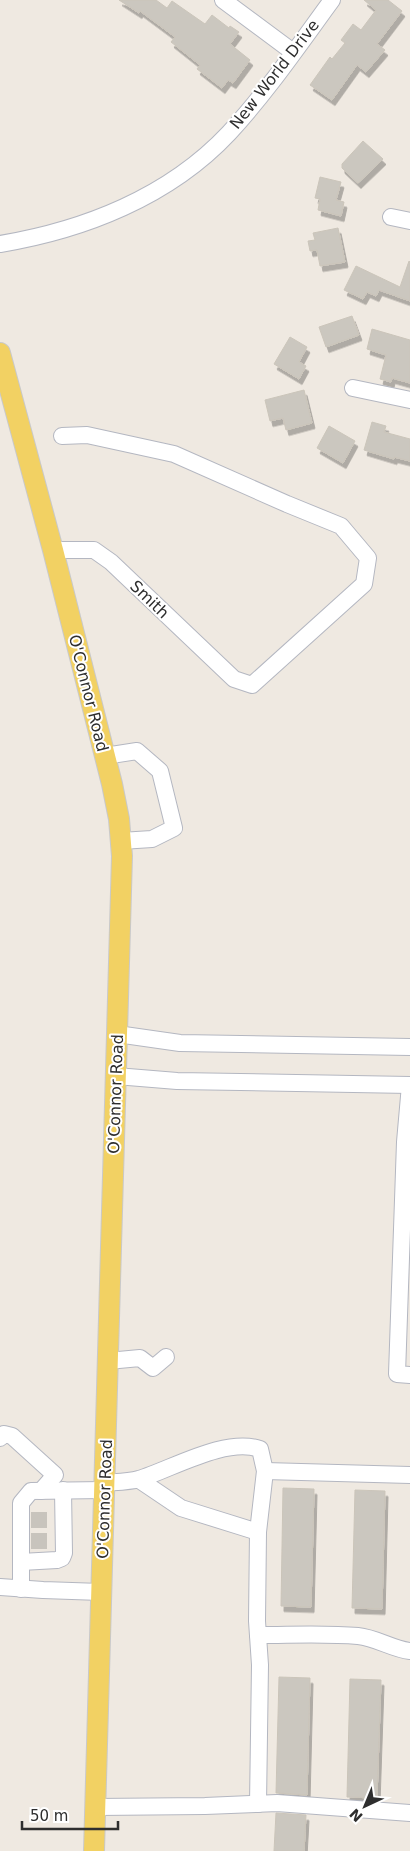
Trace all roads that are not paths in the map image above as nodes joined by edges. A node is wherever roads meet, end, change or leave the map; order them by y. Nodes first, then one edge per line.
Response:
1 (223, 0) edge
2 (332, 0) edge
3 (293, 52) junction
4 (391, 217) dead end
5 (410, 221) edge
6 (0, 244) edge
7 (0, 353) edge
8 (353, 388) dead end
9 (410, 400) edge
10 (62, 436) dead end
11 (53, 550) junction
12 (105, 756) junction
13 (121, 840) junction
14 (117, 1034) junction
15 (410, 1047) edge
16 (116, 1076) junction
17 (410, 1085) edge
18 (166, 1357) dead end
19 (108, 1361) junction
20 (410, 1375) edge
21 (0, 1438) edge
22 (265, 1471) junction
23 (410, 1475) edge
24 (138, 1479) junction
25 (104, 1486) junction
26 (63, 1490) junction
27 (41, 1491) junction
28 (258, 1532) junction
29 (21, 1562) junction
30 (0, 1587) edge
31 (21, 1589) junction
32 (101, 1592) junction
33 (258, 1635) junction
34 (410, 1651) edge
35 (258, 1804) junction
36 (96, 1807) junction
37 (410, 1813) edge
38 (94, 1851) edge

1 - 3 street
2 - 3 street, New World Drive
3 - 6 street, New World Drive
4 - 5 street
7 - 11 main road, O'Connor Road
8 - 9 street
10 - 11 street, Smith
11 - 12 main road, O'Connor Road
12 - 13 main road, O'Connor Road
12 - 13 street
13 - 14 main road, O'Connor Road
14 - 15 street
14 - 16 main road, O'Connor Road
16 - 17 street
16 - 19 main road, O'Connor Road
17 - 20 street
18 - 19 street
19 - 25 main road, O'Connor Road
21 - 27 street
22 - 23 street
22 - 24 street
22 - 28 street
24 - 25 street
24 - 28 street
25 - 26 street
25 - 32 main road, O'Connor Road
26 - 27 street
26 - 29 street
27 - 29 street
28 - 33 street
29 - 31 street
30 - 31 street
31 - 32 street
32 - 36 main road, O'Connor Road
33 - 34 street
33 - 35 street
35 - 36 street
35 - 37 street
36 - 38 main road, O'Connor Road

